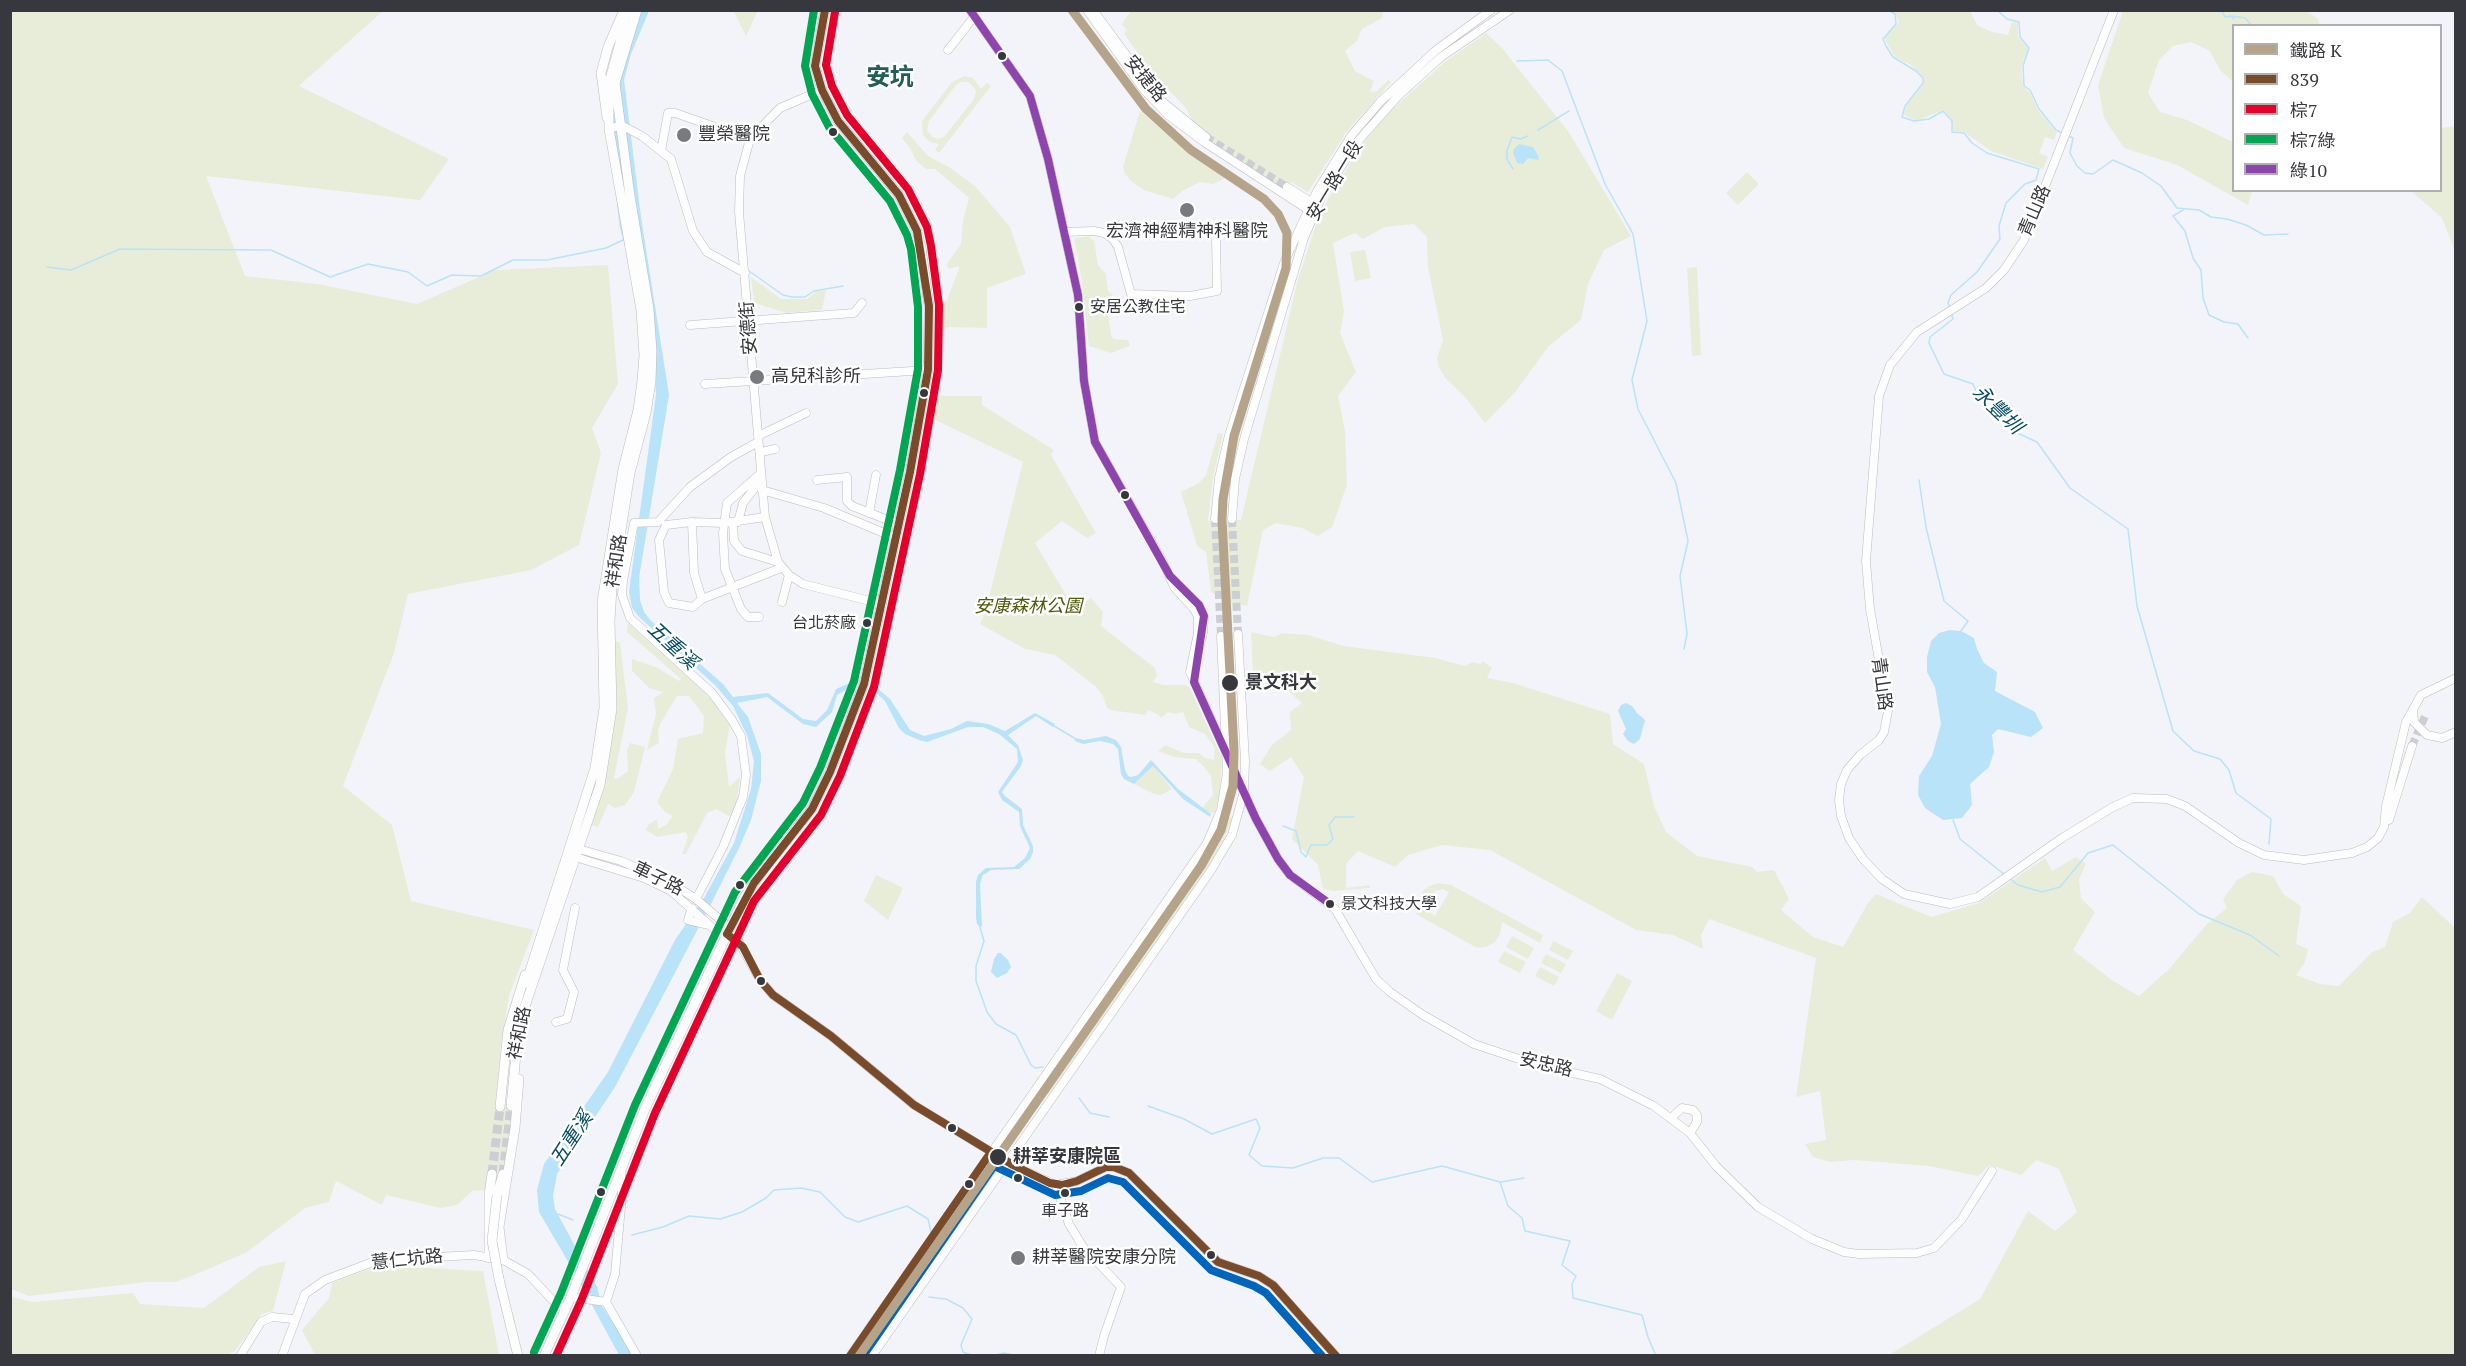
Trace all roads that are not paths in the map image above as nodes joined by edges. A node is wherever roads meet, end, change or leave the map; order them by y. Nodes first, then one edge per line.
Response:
1 (624, 10) edge
2 (629, 10) edge
3 (637, 10) edge
4 (825, 10) edge
5 (1087, 10) edge
6 (1094, 10) edge
7 (1491, 10) edge
8 (1510, 10) edge
9 (2114, 10) edge
10 (972, 14) edge
11 (948, 50) dead end
12 (822, 90) junction
13 (1395, 93) junction
14 (621, 125) junction
15 (1189, 128) junction
16 (609, 129) junction
17 (1206, 137) tunnel mouth
18 (750, 139) junction
19 (661, 151) junction
20 (1287, 187) tunnel mouth
21 (1312, 208) junction
22 (1064, 232) junction
23 (632, 233) junction
24 (1216, 239) dead end
25 (745, 273) junction
26 (862, 303) dead end
27 (750, 320) junction
28 (690, 325) dead end
29 (928, 370) junction
30 (753, 381) junction
31 (705, 384) dead end
32 (806, 413) dead end
33 (758, 439) junction
34 (776, 449) dead end
35 (761, 452) junction
36 (876, 475) dead end
37 (761, 477) junction
38 (817, 480) dead end
39 (762, 490) junction
40 (869, 513) junction
41 (765, 517) junction
42 (1215, 519) tunnel mouth
43 (1232, 519) tunnel mouth
44 (692, 522) junction
45 (736, 522) junction
46 (724, 523) junction
47 (898, 524) junction
48 (896, 538) junction
49 (779, 565) junction
50 (789, 575) junction
51 (732, 586) junction
52 (702, 600) junction
53 (782, 602) dead end
54 (882, 604) junction
55 (759, 617) dead end
56 (1238, 634) tunnel mouth
57 (1221, 636) tunnel mouth
58 (2456, 678) edge
59 (2413, 710) junction
60 (2456, 732) edge
61 (2412, 746) tunnel mouth
62 (1227, 755) junction
63 (1244, 791) junction
64 (2386, 824) junction
65 (573, 852) junction
66 (696, 899) junction
67 (575, 908) dead end
68 (727, 934) junction
69 (537, 968) junction
70 (556, 1022) dead end
71 (1671, 1118) junction
72 (1690, 1133) junction
73 (991, 1152) junction
74 (1006, 1161) junction
75 (1992, 1171) dead end
76 (621, 1173) junction
77 (1056, 1185) junction
78 (489, 1258) junction
79 (503, 1260) junction
80 (571, 1297) junction
81 (606, 1302) junction
82 (566, 1309) junction
83 (294, 1319) junction
84 (240, 1356) edge
85 (282, 1356) edge
86 (518, 1356) edge
87 (544, 1356) edge
88 (637, 1356) edge
89 (850, 1356) edge
90 (872, 1356) edge
91 (1099, 1356) edge
92 (1336, 1356) edge

1 - 16 main road
2 - 16 main road, 祥和路
3 - 14 main road, 祥和路
4 - 12 main road
5 - 15 street, 安捷路
6 - 15 street, 安捷路
7 - 13 street, 安一路一段
8 - 13 street, 安一路一段
9 - 64 street, 青山路
10 - 11 street
10 - 22 street, 安忠路
12 - 18 street, 安德街
12 - 29 main road
13 - 21 street, 安一路一段
14 - 16 street
14 - 19 street
14 - 23 main road, 祥和路
15 - 17 street, 安捷路
15 - 21 street, 安捷路
16 - 23 main road, 祥和路
18 - 19 street
18 - 25 street, 安德街
19 - 25 street
20 - 21 street
21 - 42 street, 安一路一段
21 - 43 street, 安一路一段
22 - 24 street
22 - 62 street, 安忠路
23 - 65 main road, 祥和路
25 - 27 street, 安德街
26 - 27 street
27 - 28 street
27 - 30 street, 安德街
29 - 30 street
29 - 47 main road
30 - 31 street
30 - 33 street, 安德街
32 - 33 street
33 - 35 street, 安德街
33 - 66 street
34 - 35 street
35 - 37 street, 安德街
36 - 40 street
37 - 39 street, 安德街
37 - 45 street
37 - 46 street
38 - 40 street
39 - 41 street, 安德街
39 - 48 street
40 - 47 street
41 - 45 street
41 - 49 street, 安德街
44 - 46 street
44 - 52 street
44 - 52 street
45 - 46 street
45 - 49 street
46 - 51 street
47 - 48 main road
48 - 54 main road
49 - 50 street
49 - 51 street
50 - 53 street
50 - 54 street
51 - 52 street
51 - 55 street
54 - 68 main road
56 - 63 street
57 - 62 street
58 - 59 street
59 - 60 street
59 - 64 street
61 - 64 street
62 - 63 street, 安忠路
62 - 73 street
63 - 71 street, 安忠路
63 - 74 street
65 - 66 street, 車子路
65 - 68 street, 車子路
65 - 69 main road, 祥和路
65 - 69 main road, 祥和路
66 - 68 street, 車子路
67 - 70 street
68 - 73 street, 車子路
68 - 76 main road
69 - 79 main road
71 - 72 street, 安忠路
71 - 72 street
72 - 75 street, 安忠路
73 - 74 street, 車子路
73 - 89 street
74 - 77 street, 車子路
74 - 90 street
76 - 80 main road
76 - 81 street
77 - 91 street
77 - 92 street
78 - 79 street, 薏仁坑路
78 - 83 street, 薏仁坑路
78 - 86 main road, bridge
79 - 82 street, 薏仁坑路
80 - 81 street
80 - 82 main road
81 - 88 street
82 - 87 main road
83 - 84 street
83 - 85 street, 薏仁坑路

